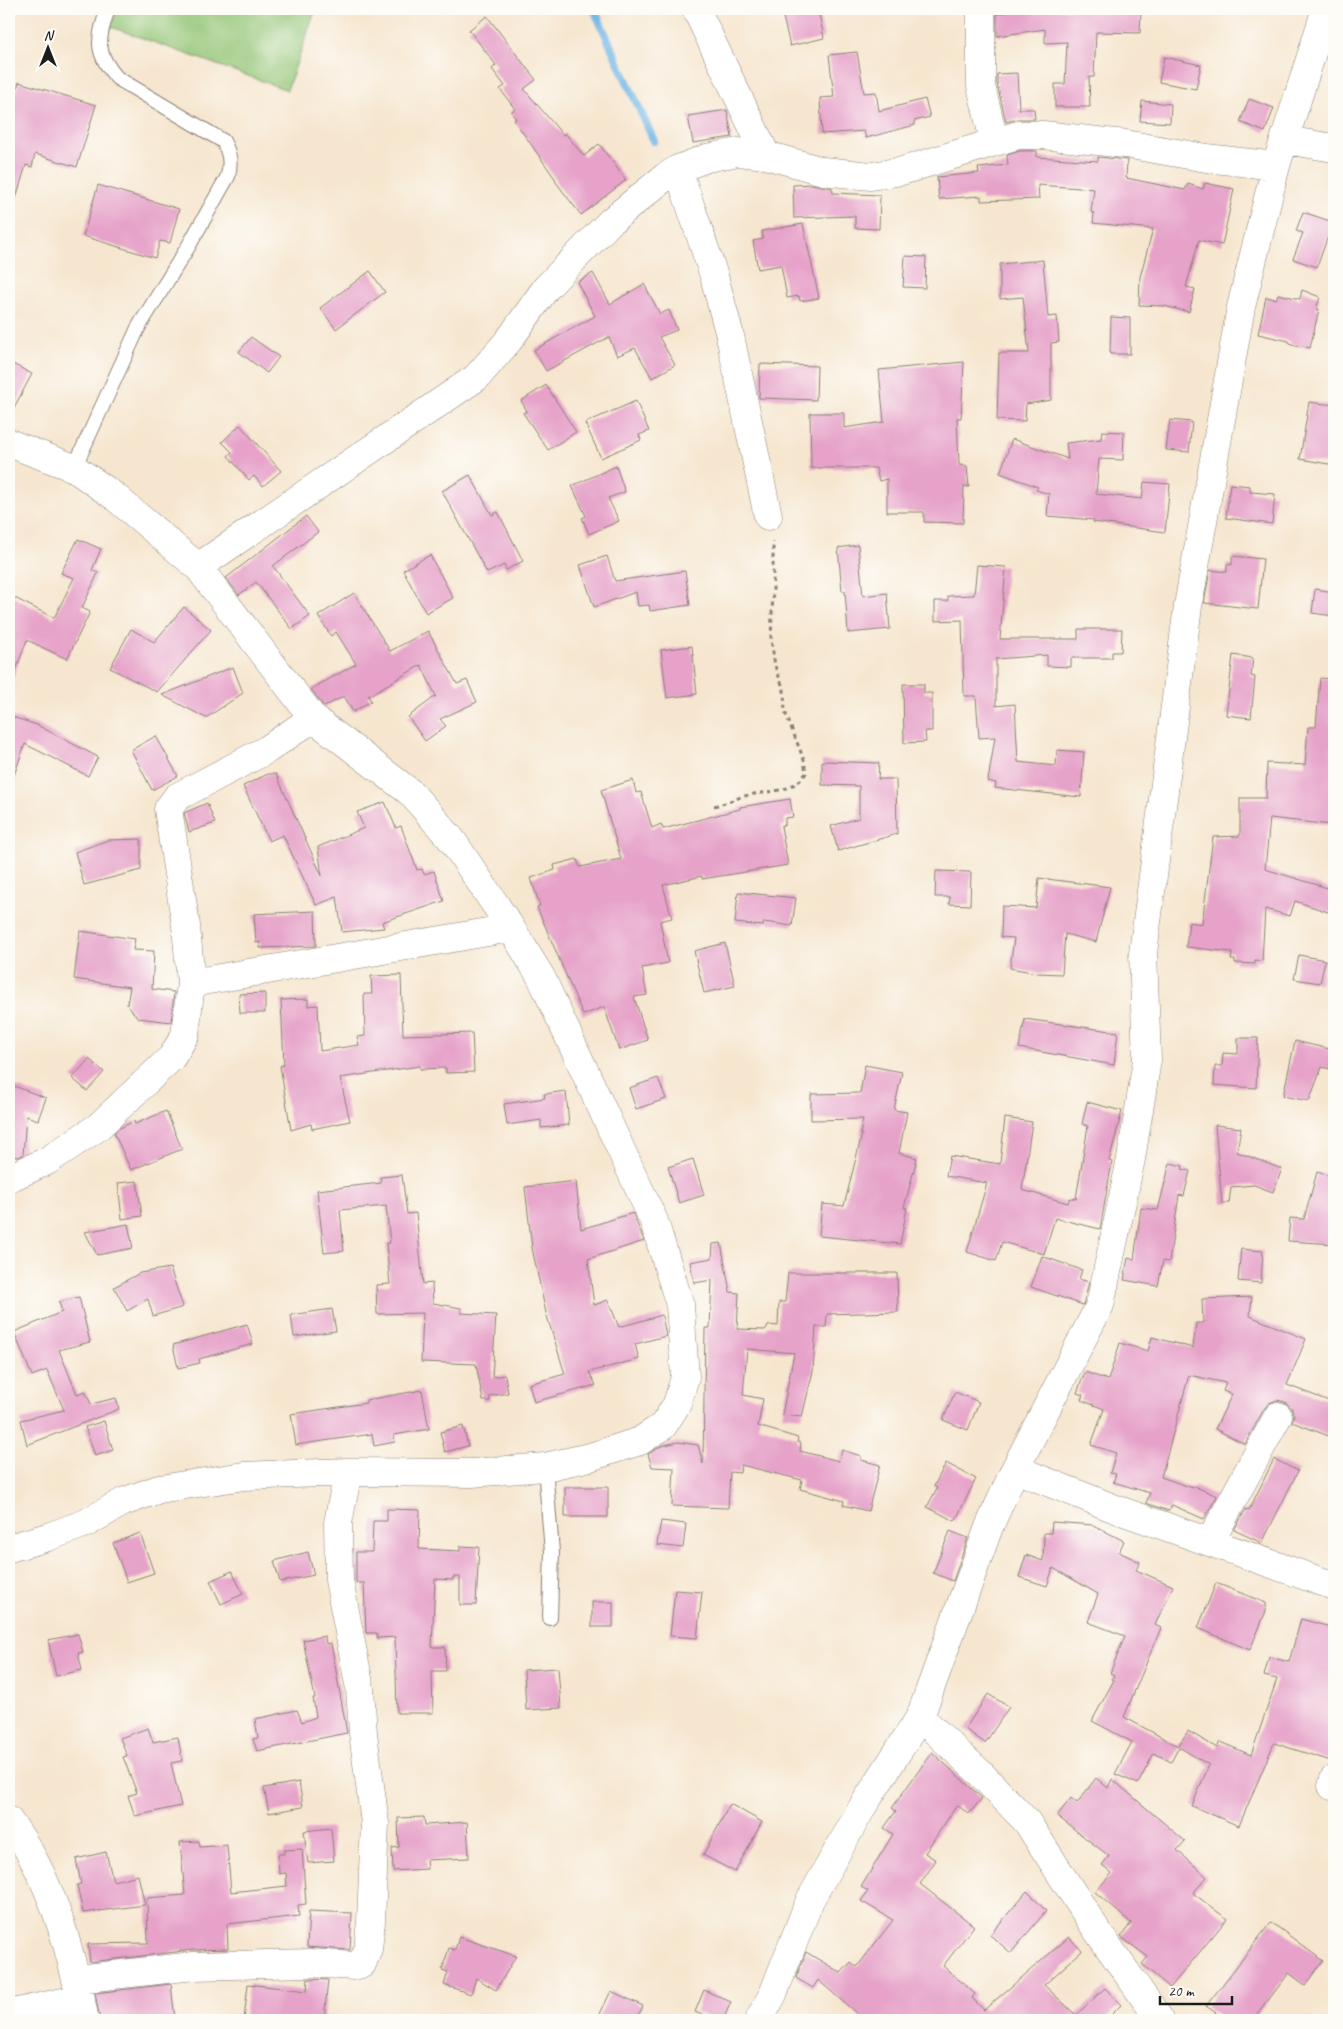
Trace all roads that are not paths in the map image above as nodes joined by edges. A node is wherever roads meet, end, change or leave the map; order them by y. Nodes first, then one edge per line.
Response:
1 (108, 9) edge
2 (696, 9) edge
3 (981, 9) edge
4 (1326, 9) edge
5 (1285, 140) junction
6 (994, 141) junction
7 (1334, 148) edge
8 (766, 155) junction
9 (1276, 166) junction
10 (678, 169) junction
11 (9, 443) edge
12 (74, 468) junction
13 (768, 516) road end
14 (198, 567) junction
15 (313, 718) junction
16 (511, 928) junction
17 (191, 983) junction
18 (9, 1178) edge
19 (1278, 1416) dead end
20 (545, 1467) junction
21 (1014, 1469) junction
22 (348, 1472) junction
23 (1210, 1542) junction
24 (9, 1548) edge
25 (1334, 1586) edge
26 (550, 1618) dead end
27 (920, 1717) junction
28 (9, 1821) edge
29 (81, 1999) edge
30 (9, 2014) edge
31 (759, 2020) edge
32 (1160, 2020) edge

1 - 12 lane
2 - 8 street
3 - 6 street
4 - 5 street
5 - 7 street
5 - 9 street
6 - 8 street
6 - 9 street
8 - 10 street
9 - 21 street
10 - 13 street
10 - 14 street
11 - 12 street
12 - 14 street
14 - 15 street
15 - 16 street
15 - 17 street
16 - 17 street
16 - 20 street
17 - 18 street
19 - 23 street
20 - 22 street
20 - 26 lane
21 - 23 street
21 - 27 street
22 - 24 street
22 - 29 street
23 - 25 street
27 - 31 street
27 - 32 street
28 - 29 street
29 - 30 street

